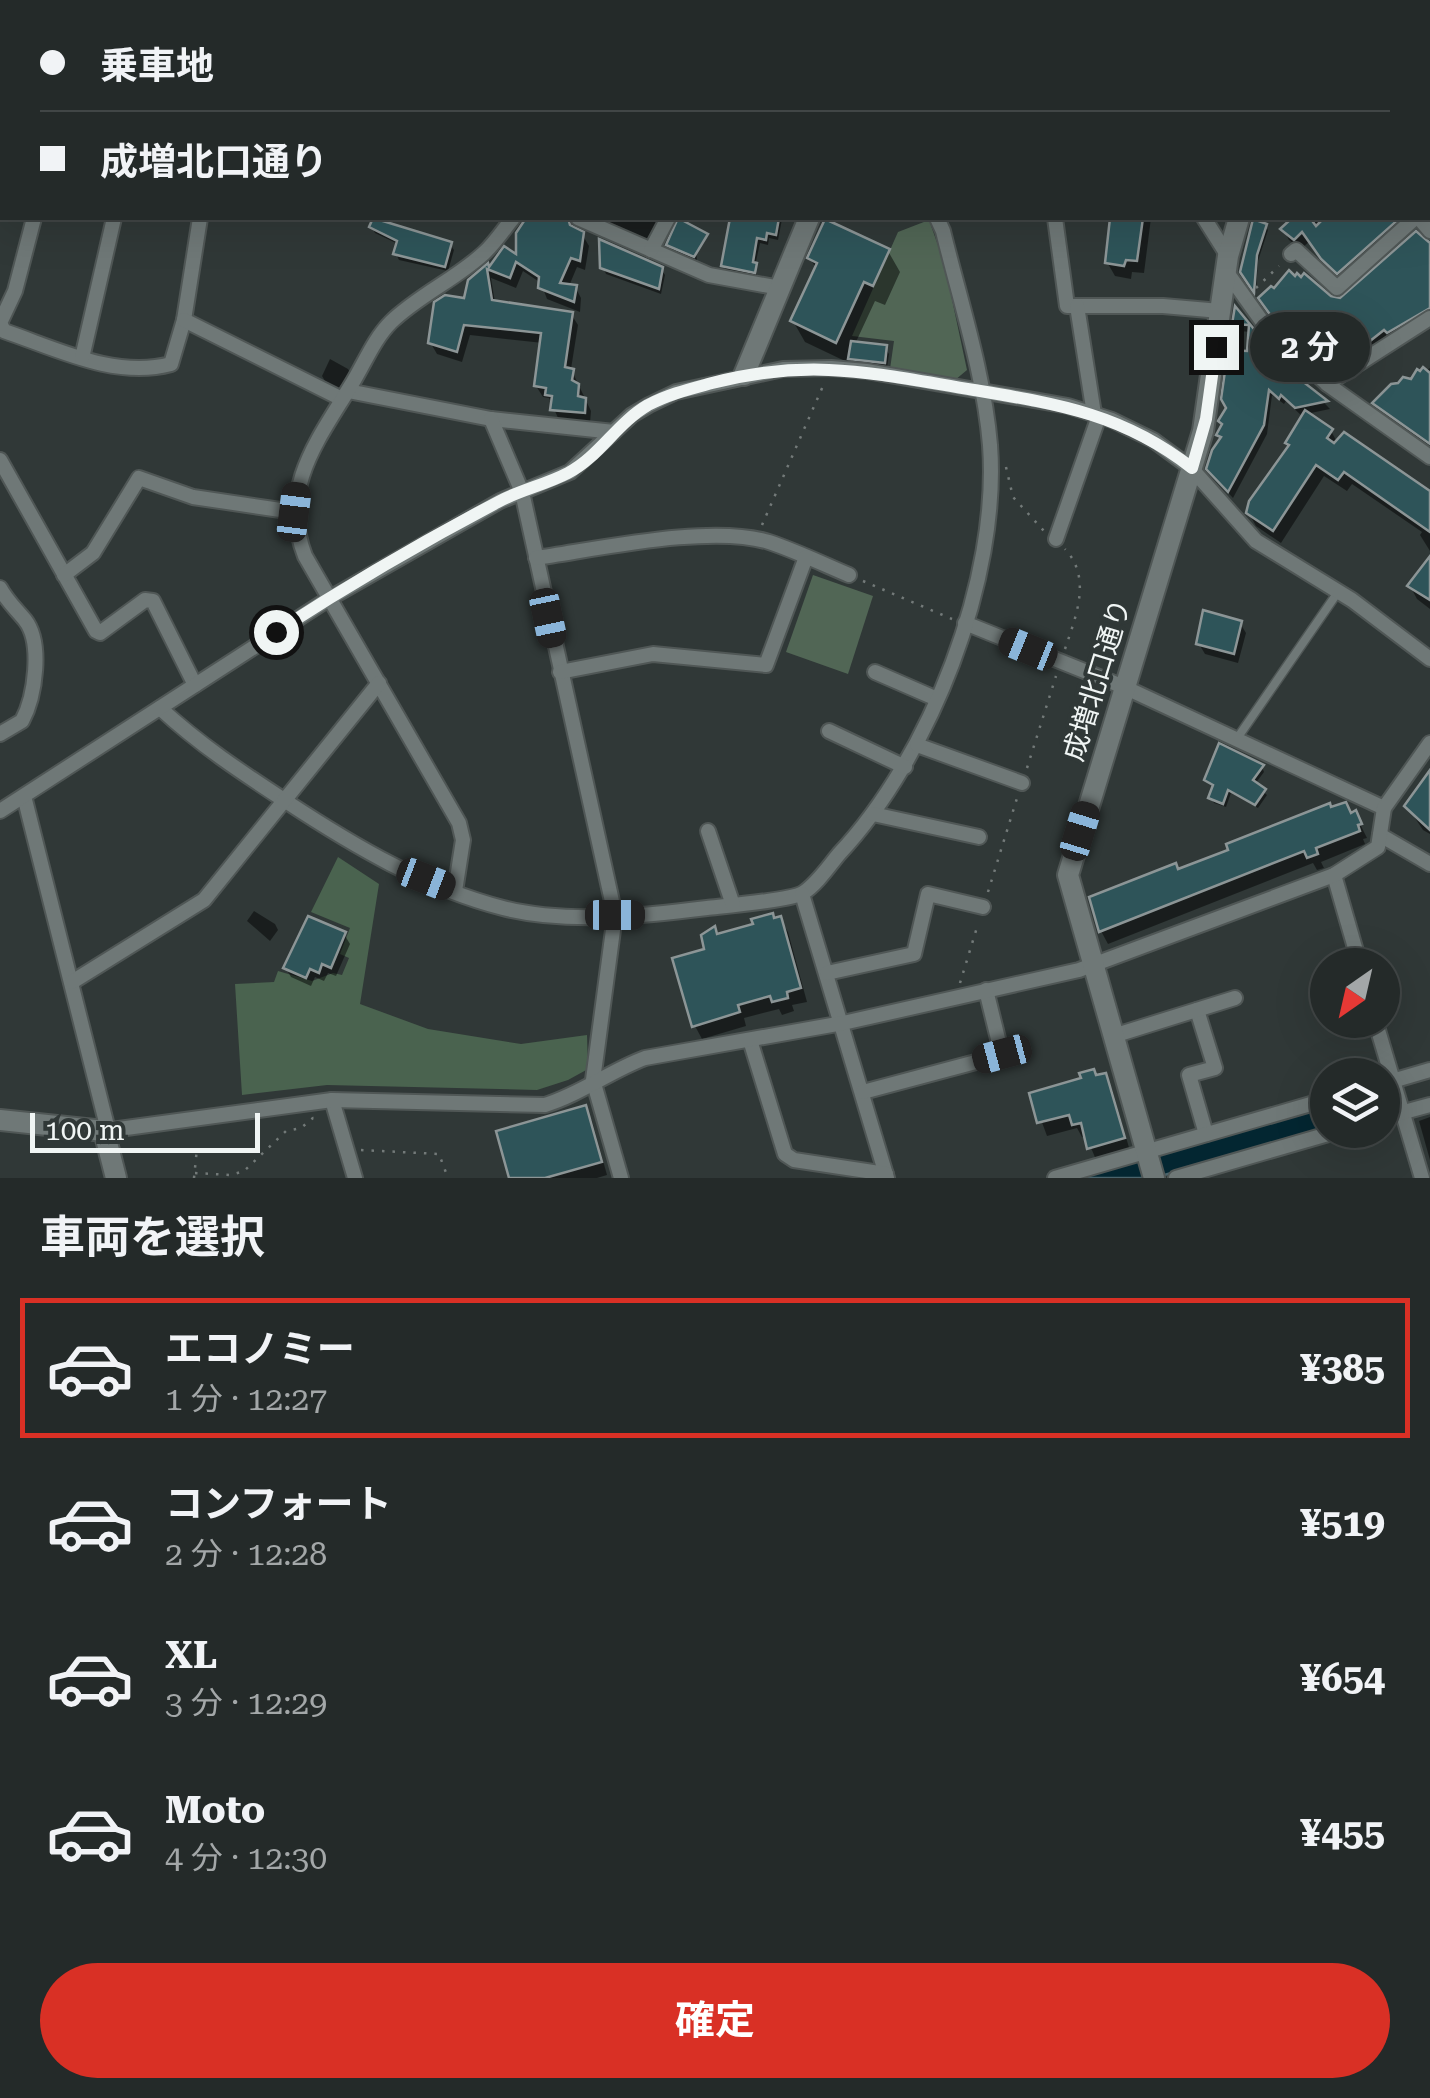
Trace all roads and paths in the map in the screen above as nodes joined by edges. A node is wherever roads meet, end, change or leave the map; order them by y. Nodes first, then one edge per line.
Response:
1 (33, 220) edge
2 (114, 220) edge
3 (200, 220) edge
4 (511, 220) edge
5 (583, 220) edge
6 (667, 220) edge
7 (808, 220) edge
8 (937, 220) edge
9 (1055, 220) edge
10 (1205, 220) edge
11 (1238, 220) edge
12 (1415, 220) edge
13 (651, 250) junction
14 (1291, 254) joint
15 (1227, 263) junction
16 (780, 288) junction
17 (1251, 293) dead end
18 (1077, 306) junction
19 (1220, 311) junction
20 (1430, 318) edge
21 (184, 320) junction
22 (82, 358) junction
23 (744, 374) junction
24 (826, 380) dead end
25 (1327, 384) junction
26 (982, 391) junction
27 (344, 395) junction
28 (1096, 415) junction
29 (491, 420) junction
30 (614, 432) junction
31 (1430, 457) edge
32 (0, 460) edge
33 (1006, 466) dead end
34 (1192, 468) junction
35 (522, 492) junction
36 (294, 512) junction
37 (755, 540) junction
38 (1056, 540) junction
39 (806, 557) junction
40 (536, 558) junction
41 (64, 575) junction
42 (849, 575) joint
43 (0, 588) edge
44 (1339, 592) junction
45 (330, 598) junction
46 (962, 622) junction
47 (1427, 650) edge
48 (1060, 662) junction
49 (560, 672) junction
50 (874, 672) dead end
51 (380, 683) junction
52 (194, 685) junction
53 (1124, 687) junction
54 (937, 699) junction
55 (160, 708) junction
56 (828, 731) dead end
57 (0, 734) edge
58 (1236, 740) junction
59 (1430, 743) edge
60 (917, 745) junction
61 (905, 766) junction
62 (1022, 783) junction
63 (24, 796) junction
64 (286, 801) junction
65 (1384, 808) junction
66 (0, 811) edge
67 (872, 814) junction
68 (708, 831) dead end
69 (1380, 835) junction
70 (979, 837) dead end
71 (1430, 864) edge
72 (1334, 875) junction
73 (456, 890) junction
74 (802, 894) junction
75 (733, 904) junction
76 (984, 907) junction
77 (615, 915) junction
78 (1355, 948) edge
79 (1092, 965) junction
80 (827, 974) junction
81 (72, 982) junction
82 (959, 984) dead end
83 (986, 990) junction
84 (1235, 998) dead end
85 (1197, 1010) junction
86 (843, 1023) junction
87 (1114, 1036) junction
88 (750, 1040) junction
89 (1430, 1070) edge
90 (1400, 1080) edge
91 (594, 1083) junction
92 (863, 1092) junction
93 (332, 1100) junction
94 (1430, 1104) edge
95 (1310, 1105) edge
96 (1400, 1106) edge
97 (1402, 1110) junction
98 (0, 1120) edge
99 (338, 1120) junction
100 (106, 1131) junction
101 (1206, 1134) junction
102 (1310, 1139) edge
103 (197, 1148) dead end
104 (346, 1150) junction
105 (1147, 1153) junction
106 (195, 1175) edge
107 (887, 1176) edge
108 (116, 1178) edge
109 (354, 1178) edge
110 (448, 1178) edge
111 (621, 1178) edge
112 (1055, 1178) edge
113 (1154, 1178) edge
114 (1176, 1178) edge
115 (1422, 1178) edge

1 - 22 street
2 - 22 street
3 - 21 street
4 - 27 street
5 - 13 street
6 - 13 street
7 - 16 street
8 - 26 street
9 - 18 street
10 - 15 street
11 - 15 street, 成増北口通り
12 - 14 street
13 - 16 street
14 - 17 path
15 - 19 street, 成増北口通り
15 - 25 street
16 - 23 street
18 - 19 street
18 - 28 street
19 - 34 street, 成増北口通り
20 - 25 street
21 - 22 street
21 - 27 street
23 - 26 street
23 - 30 street
24 - 37 path
25 - 31 street
26 - 28 street
26 - 46 street
27 - 29 street
27 - 36 street
28 - 34 street
28 - 38 street
29 - 30 street
29 - 35 street
30 - 35 street
32 - 41 street
33 - 38 path
34 - 44 street
34 - 53 street, 成増北口通り
35 - 40 street
35 - 45 street
36 - 41 street
36 - 45 street
37 - 39 street
37 - 40 street
38 - 48 path
39 - 42 street
39 - 49 street
40 - 49 street
41 - 52 street
42 - 46 path
43 - 57 street
44 - 47 street
44 - 58 lane
45 - 51 street
45 - 52 street
46 - 48 street
46 - 54 street
48 - 53 street
48 - 62 path
49 - 77 street
50 - 54 street
51 - 64 street
51 - 73 street
52 - 55 street
53 - 58 street
53 - 79 street, 成増北口通り
54 - 60 street
55 - 63 street
55 - 64 street
56 - 61 street
58 - 65 street
59 - 65 street
60 - 61 street
60 - 62 street
61 - 67 street
62 - 76 path
63 - 66 street
63 - 81 street
64 - 73 street
64 - 81 street
65 - 69 street
67 - 70 street
67 - 74 street
68 - 75 street
69 - 71 street
69 - 72 street
72 - 78 street
72 - 79 street
73 - 77 street
74 - 75 street
74 - 80 street
75 - 77 street
76 - 80 street
76 - 82 path
77 - 91 street
79 - 83 street
79 - 87 street, 成増北口通り
80 - 86 street
81 - 100 street
83 - 86 street
83 - 92 street
84 - 85 street
85 - 87 street
85 - 101 street
86 - 88 street
86 - 92 street
87 - 105 street, 成増北口通り
88 - 91 street
88 - 107 street
89 - 90 street
91 - 93 street
91 - 111 street
92 - 107 street
93 - 99 street
93 - 100 street
94 - 97 street
95 - 101 street
96 - 97 street
97 - 115 street
98 - 100 street
99 - 104 street
99 - 106 path
100 - 108 street
101 - 105 street
102 - 114 street
103 - 106 path
104 - 109 street
104 - 110 path
105 - 112 street
105 - 113 street, 成増北口通り

